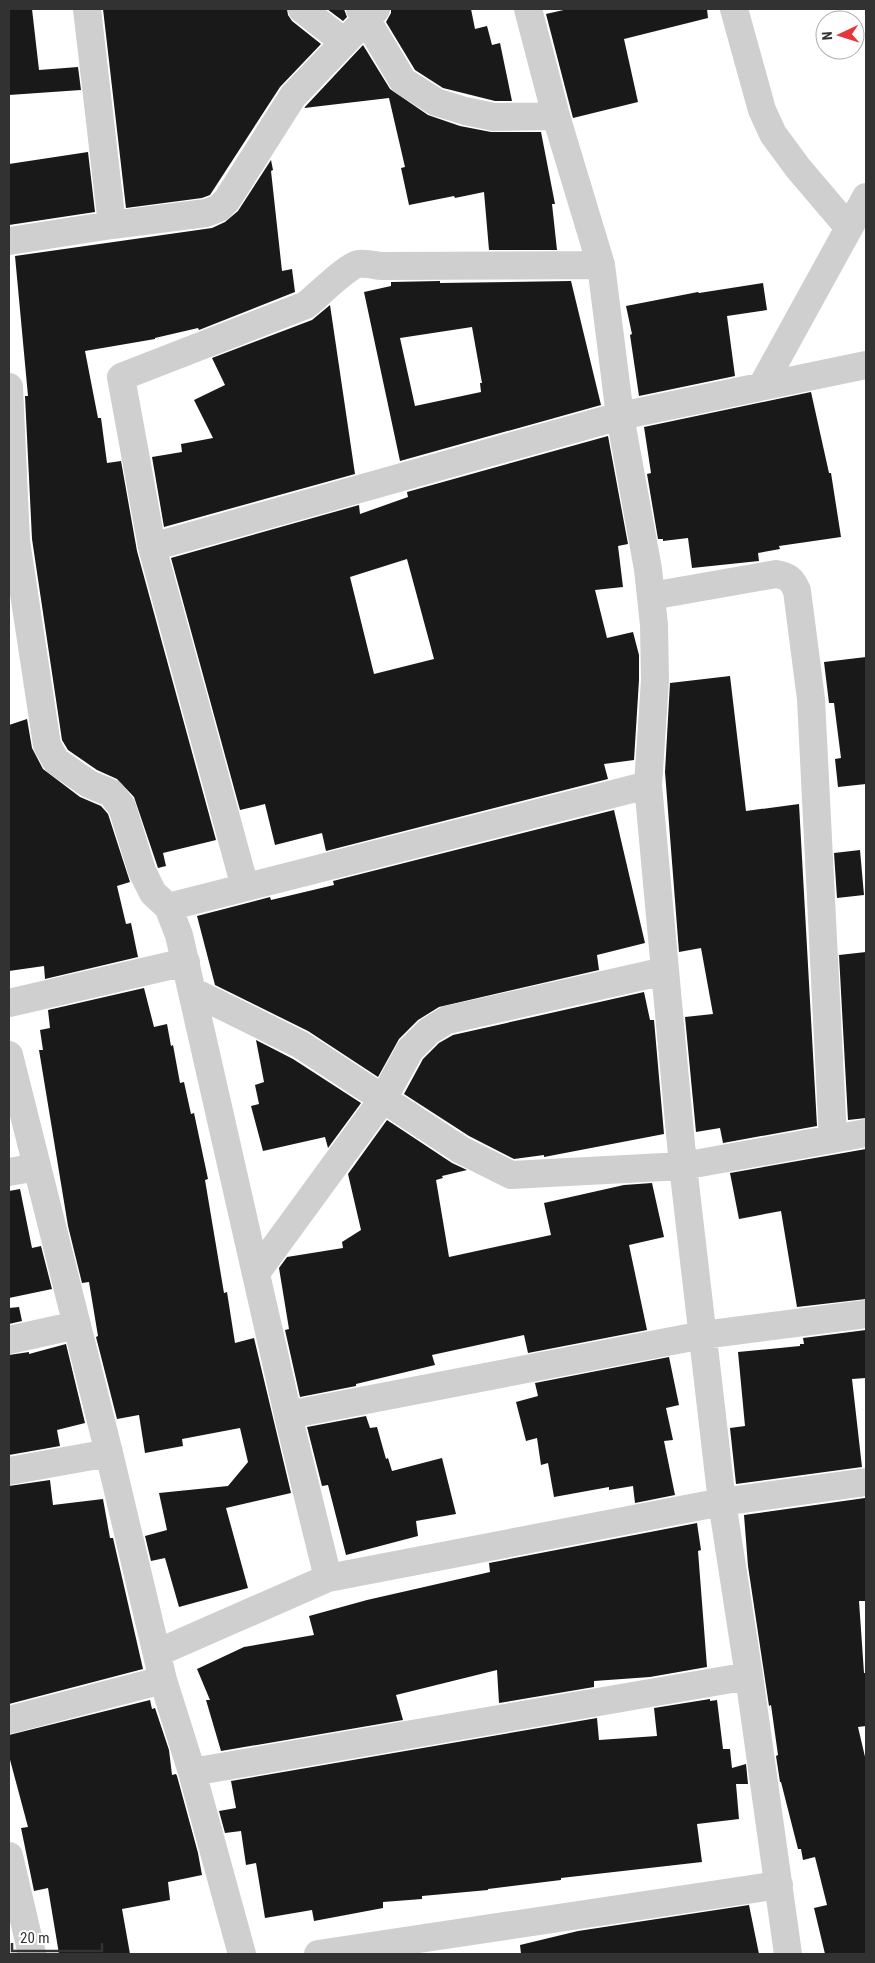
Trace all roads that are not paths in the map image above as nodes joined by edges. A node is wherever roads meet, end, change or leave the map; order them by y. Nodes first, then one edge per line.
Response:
1 (87, 9) edge
2 (302, 9) edge
3 (528, 9) edge
4 (734, 9) edge
5 (367, 12) edge
6 (344, 42) junction
7 (556, 116) junction
8 (866, 197) edge
9 (112, 225) junction
10 (849, 228) junction
11 (9, 241) edge
12 (600, 264) junction
13 (866, 365) edge
14 (762, 386) junction
15 (9, 387) edge
16 (620, 416) junction
17 (152, 547) junction
18 (651, 596) junction
19 (648, 785) junction
20 (245, 887) junction
21 (168, 907) junction
22 (186, 962) junction
23 (665, 971) junction
24 (192, 991) junction
25 (9, 1003) edge
26 (9, 1055) edge
27 (383, 1099) junction
28 (866, 1133) edge
29 (833, 1139) junction
30 (683, 1166) junction
31 (37, 1167) junction
32 (9, 1172) edge
33 (256, 1273) junction
34 (866, 1314) edge
35 (77, 1325) junction
36 (704, 1335) junction
37 (9, 1340) edge
38 (288, 1415) junction
39 (109, 1453) junction
40 (9, 1471) edge
41 (866, 1482) edge
42 (722, 1502) junction
43 (328, 1578) junction
44 (156, 1652) junction
45 (749, 1676) junction
46 (163, 1680) junction
47 (9, 1720) edge
48 (192, 1772) junction
49 (9, 1856) edge
50 (778, 1884) junction
51 (32, 1954) edge
52 (242, 1954) edge
53 (318, 1954) edge
54 (788, 1954) edge

1 - 9 street
2 - 6 street
3 - 7 street
4 - 10 street
5 - 6 street
5 - 7 street
6 - 9 street
7 - 12 street
8 - 10 street
9 - 11 street
10 - 14 street
12 - 16 street
12 - 17 street
13 - 14 street
14 - 16 street
15 - 21 street
16 - 17 street
16 - 18 street
17 - 20 street
18 - 19 street
18 - 29 street
19 - 20 street
19 - 23 street
20 - 21 street
21 - 22 street
22 - 24 street
22 - 25 street
23 - 27 street
23 - 30 street
24 - 27 street
24 - 33 street
26 - 31 street
27 - 30 street
27 - 33 street
28 - 29 street
29 - 30 street
30 - 36 street
31 - 32 street
31 - 35 street
33 - 38 street
34 - 36 street
35 - 37 street
35 - 39 street
36 - 38 street
36 - 42 street
38 - 43 street
39 - 40 street
39 - 44 street
41 - 42 street
42 - 43 street
42 - 45 street
43 - 44 street
44 - 46 street
45 - 48 street
45 - 50 street
46 - 47 street
46 - 48 street
48 - 52 street
49 - 51 street
50 - 53 street
50 - 54 street

